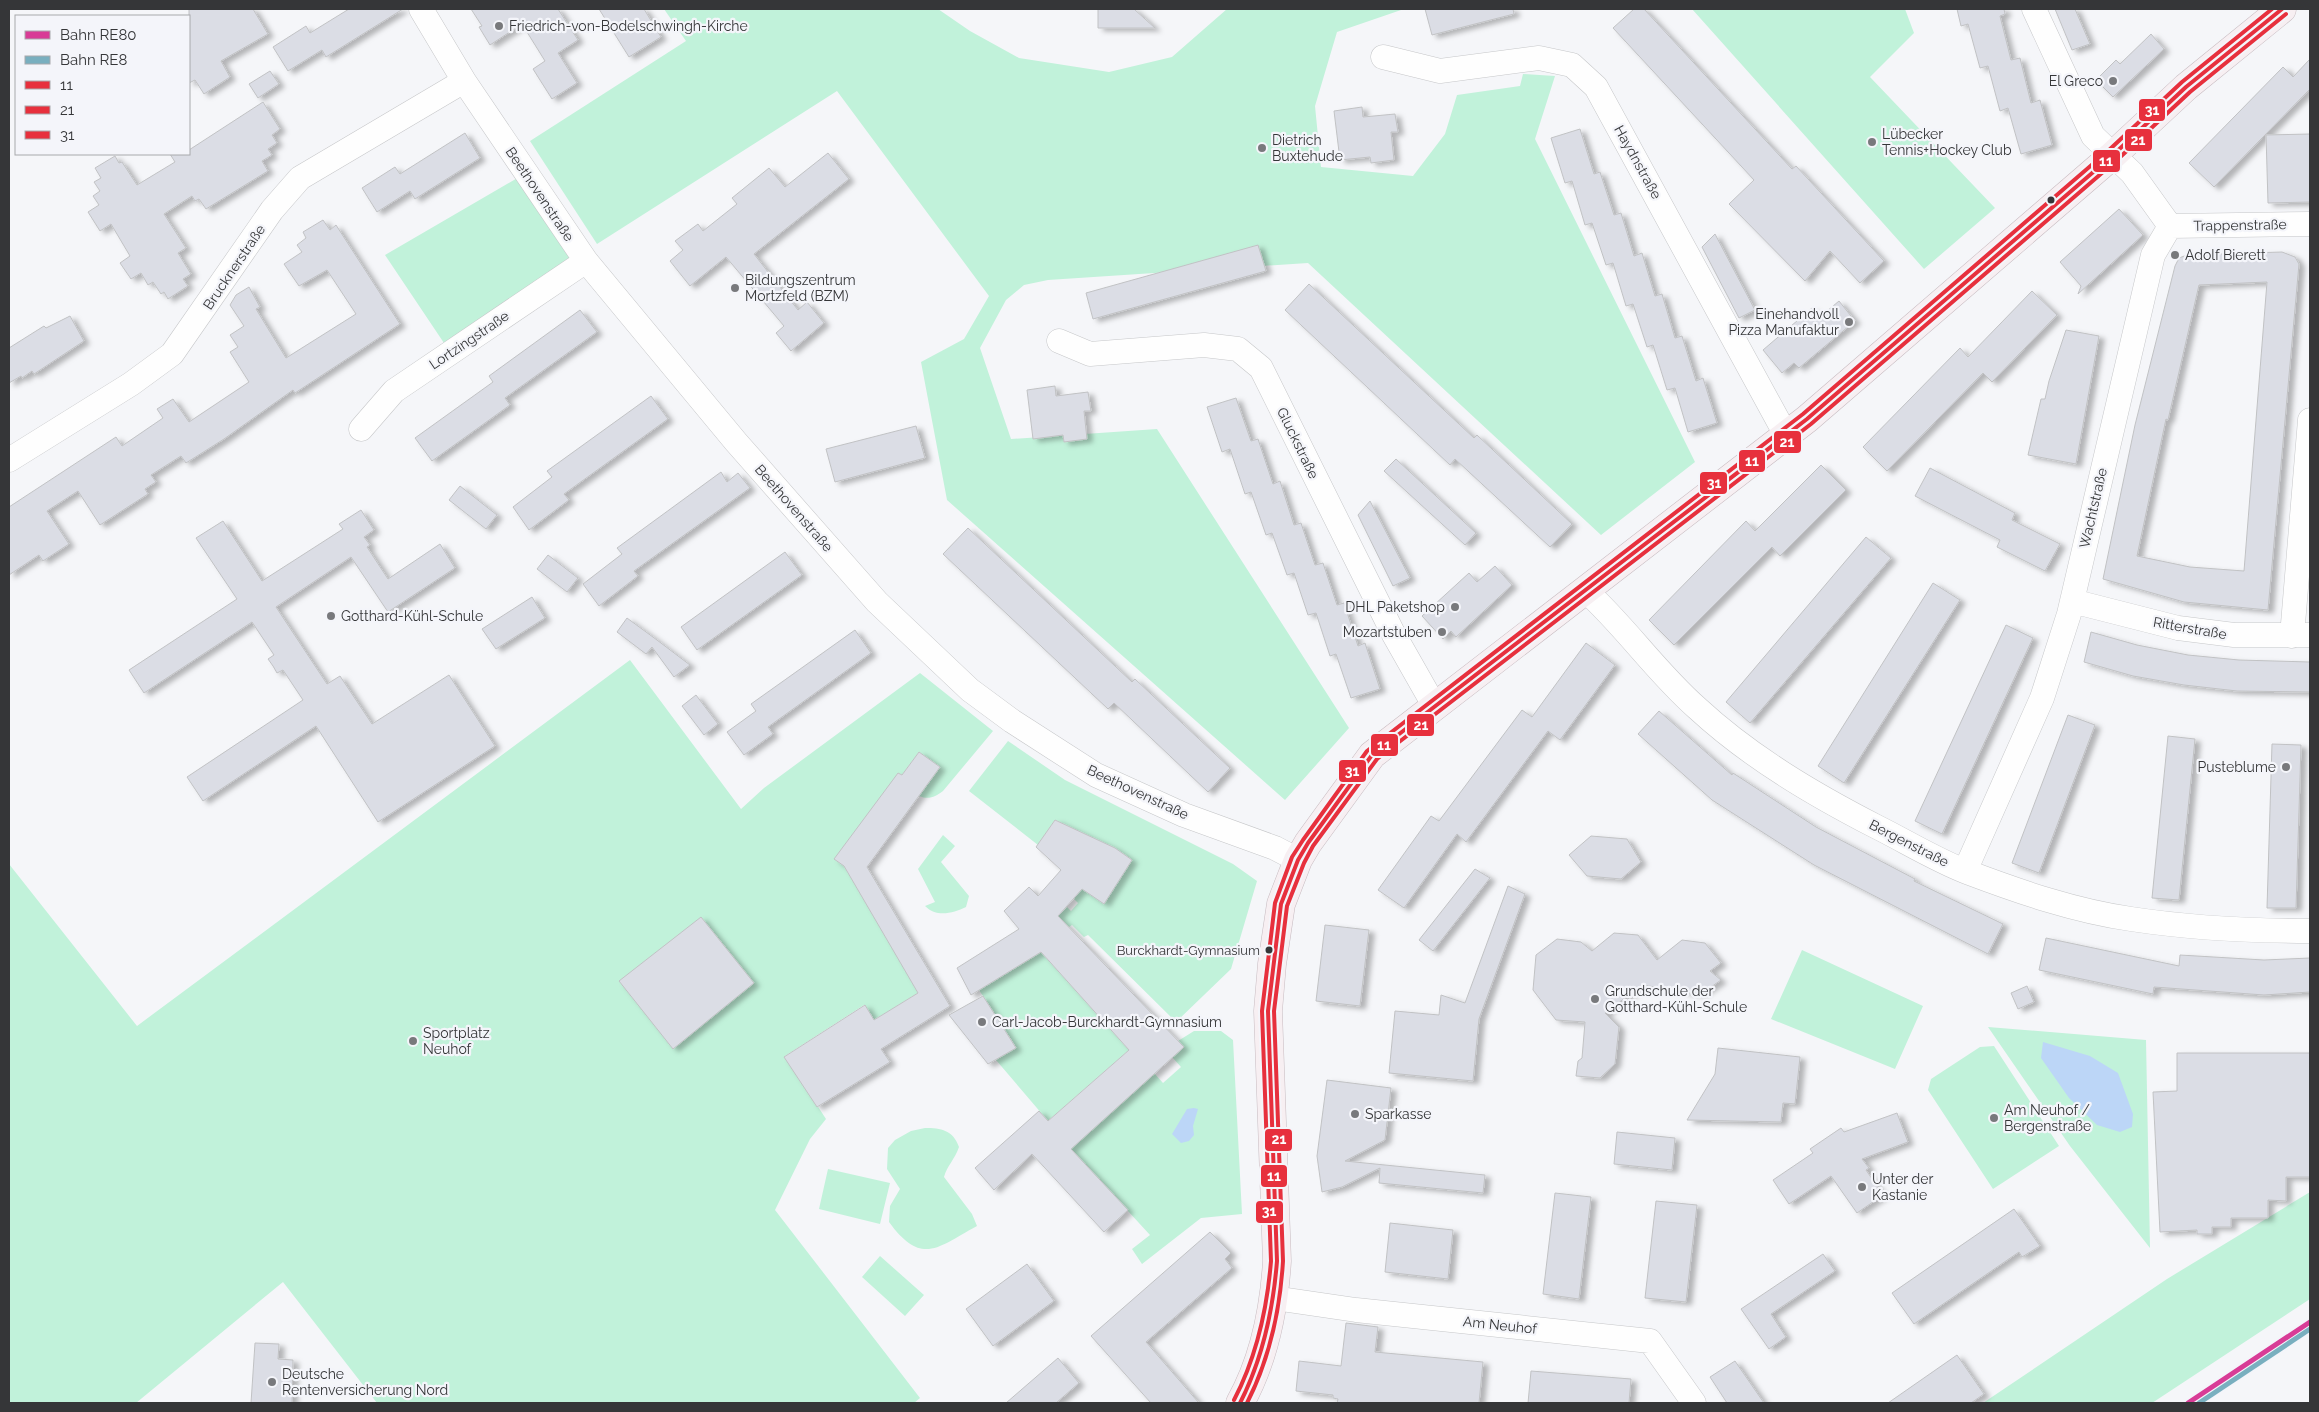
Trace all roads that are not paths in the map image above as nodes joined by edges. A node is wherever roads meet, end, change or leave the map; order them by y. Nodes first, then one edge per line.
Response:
1 (421, 9) edge
2 (2034, 9) edge
3 (2282, 9) edge
4 (1383, 57) dead end
5 (464, 81) junction
6 (2113, 155) junction
7 (2310, 224) edge
8 (2170, 226) junction
9 (586, 261) junction
10 (1059, 341) dead end
11 (2310, 420) edge
12 (362, 429) dead end
13 (1786, 436) junction
14 (9, 460) edge
15 (1585, 590) junction
16 (2072, 602) junction
17 (2301, 635) edge
18 (1435, 707) junction
19 (1298, 860) junction
20 (1965, 871) junction
21 (2310, 931) edge
22 (1274, 1298) junction
23 (1240, 1403) edge
24 (1694, 1403) edge

1 - 5 street, Beethovenstraße
2 - 6 street
3 - 6 main road
4 - 13 street, Haydnstraße
5 - 9 street, Beethovenstraße
5 - 14 street, Brucknerstraße
6 - 8 street
6 - 13 main road
7 - 8 street, Trappenstraße
8 - 16 street, Wachtstraße
9 - 12 street, Lortzingstraße
9 - 19 street, Beethovenstraße
10 - 18 street, Gluckstraße
11 - 17 street
13 - 15 main road
15 - 18 main road
15 - 20 street, Bergenstraße
16 - 17 street, Ritterstraße
16 - 20 street, Wachtstraße
18 - 19 main road
19 - 22 main road
20 - 21 street, Bergenstraße
22 - 23 main road
22 - 24 street, Am Neuhof

